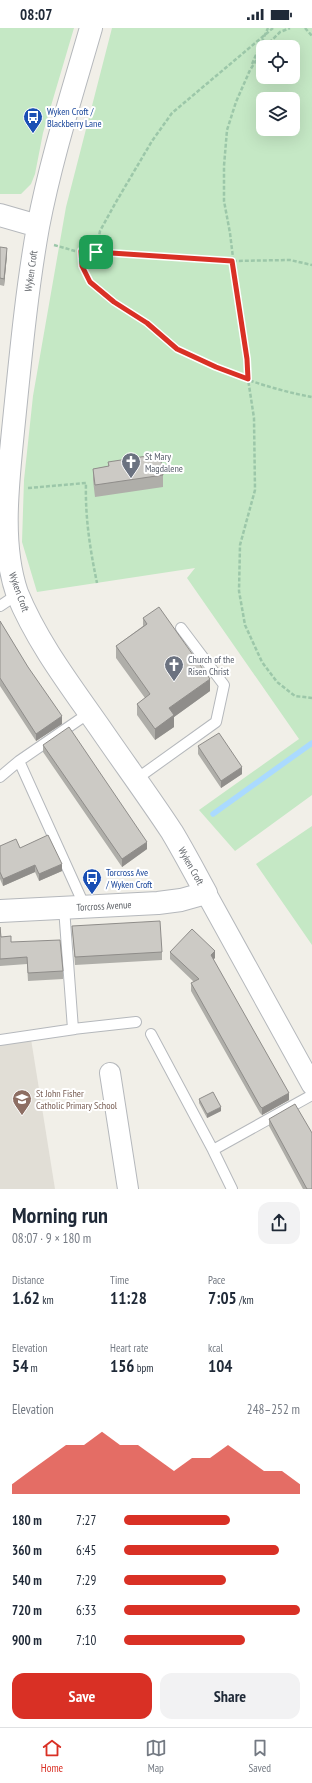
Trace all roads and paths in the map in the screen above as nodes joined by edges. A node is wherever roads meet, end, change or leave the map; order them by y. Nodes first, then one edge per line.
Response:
1 (91, 28) edge
2 (268, 28) edge
3 (273, 28) edge
4 (290, 28) edge
5 (305, 28) edge
6 (265, 35) junction
7 (312, 36) edge
8 (272, 40) edge
9 (256, 61) edge
10 (250, 70) junction
11 (0, 216) edge
12 (37, 234) junction
13 (81, 251) junction
14 (96, 252) junction
15 (232, 261) junction
16 (312, 265) edge
17 (248, 379) junction
18 (312, 397) edge
19 (6, 480) edge
20 (97, 583) dead end
21 (18, 594) junction
22 (0, 606) edge
23 (181, 628) dead end
24 (312, 698) edge
25 (89, 713) junction
26 (19, 761) junction
27 (0, 777) edge
28 (135, 780) junction
29 (206, 893) junction
30 (74, 908) junction
31 (0, 911) edge
32 (136, 1022) dead end
33 (75, 1029) junction
34 (151, 1034) dead end
35 (0, 1040) edge
36 (110, 1073) dead end
37 (312, 1085) edge
38 (312, 1094) edge
39 (213, 1150) junction
40 (128, 1189) edge
41 (232, 1189) edge

1 - 12 street, Wyken Croft
2 - 6 path
3 - 6 path
4 - 8 path
5 - 7 path
6 - 10 path
6 - 14 path
9 - 10 path
10 - 15 path
11 - 12 street
12 - 13 path
12 - 19 street, Wyken Croft
13 - 14 path
13 - 17 path
14 - 15 path
15 - 16 path
15 - 17 path
17 - 18 path
17 - 24 path
19 - 20 path
19 - 21 street, Wyken Croft
21 - 22 lane
21 - 25 street, Wyken Croft
23 - 28 lane
25 - 26 lane
25 - 28 street, Wyken Croft
26 - 27 lane
26 - 30 lane
28 - 29 street, Wyken Croft
29 - 30 street, Torcross Avenue
29 - 37 street, Wyken Croft
30 - 31 street, Torcross Avenue
30 - 33 lane
32 - 33 lane
33 - 35 lane
34 - 39 lane
36 - 40 street
38 - 39 lane
39 - 41 lane

